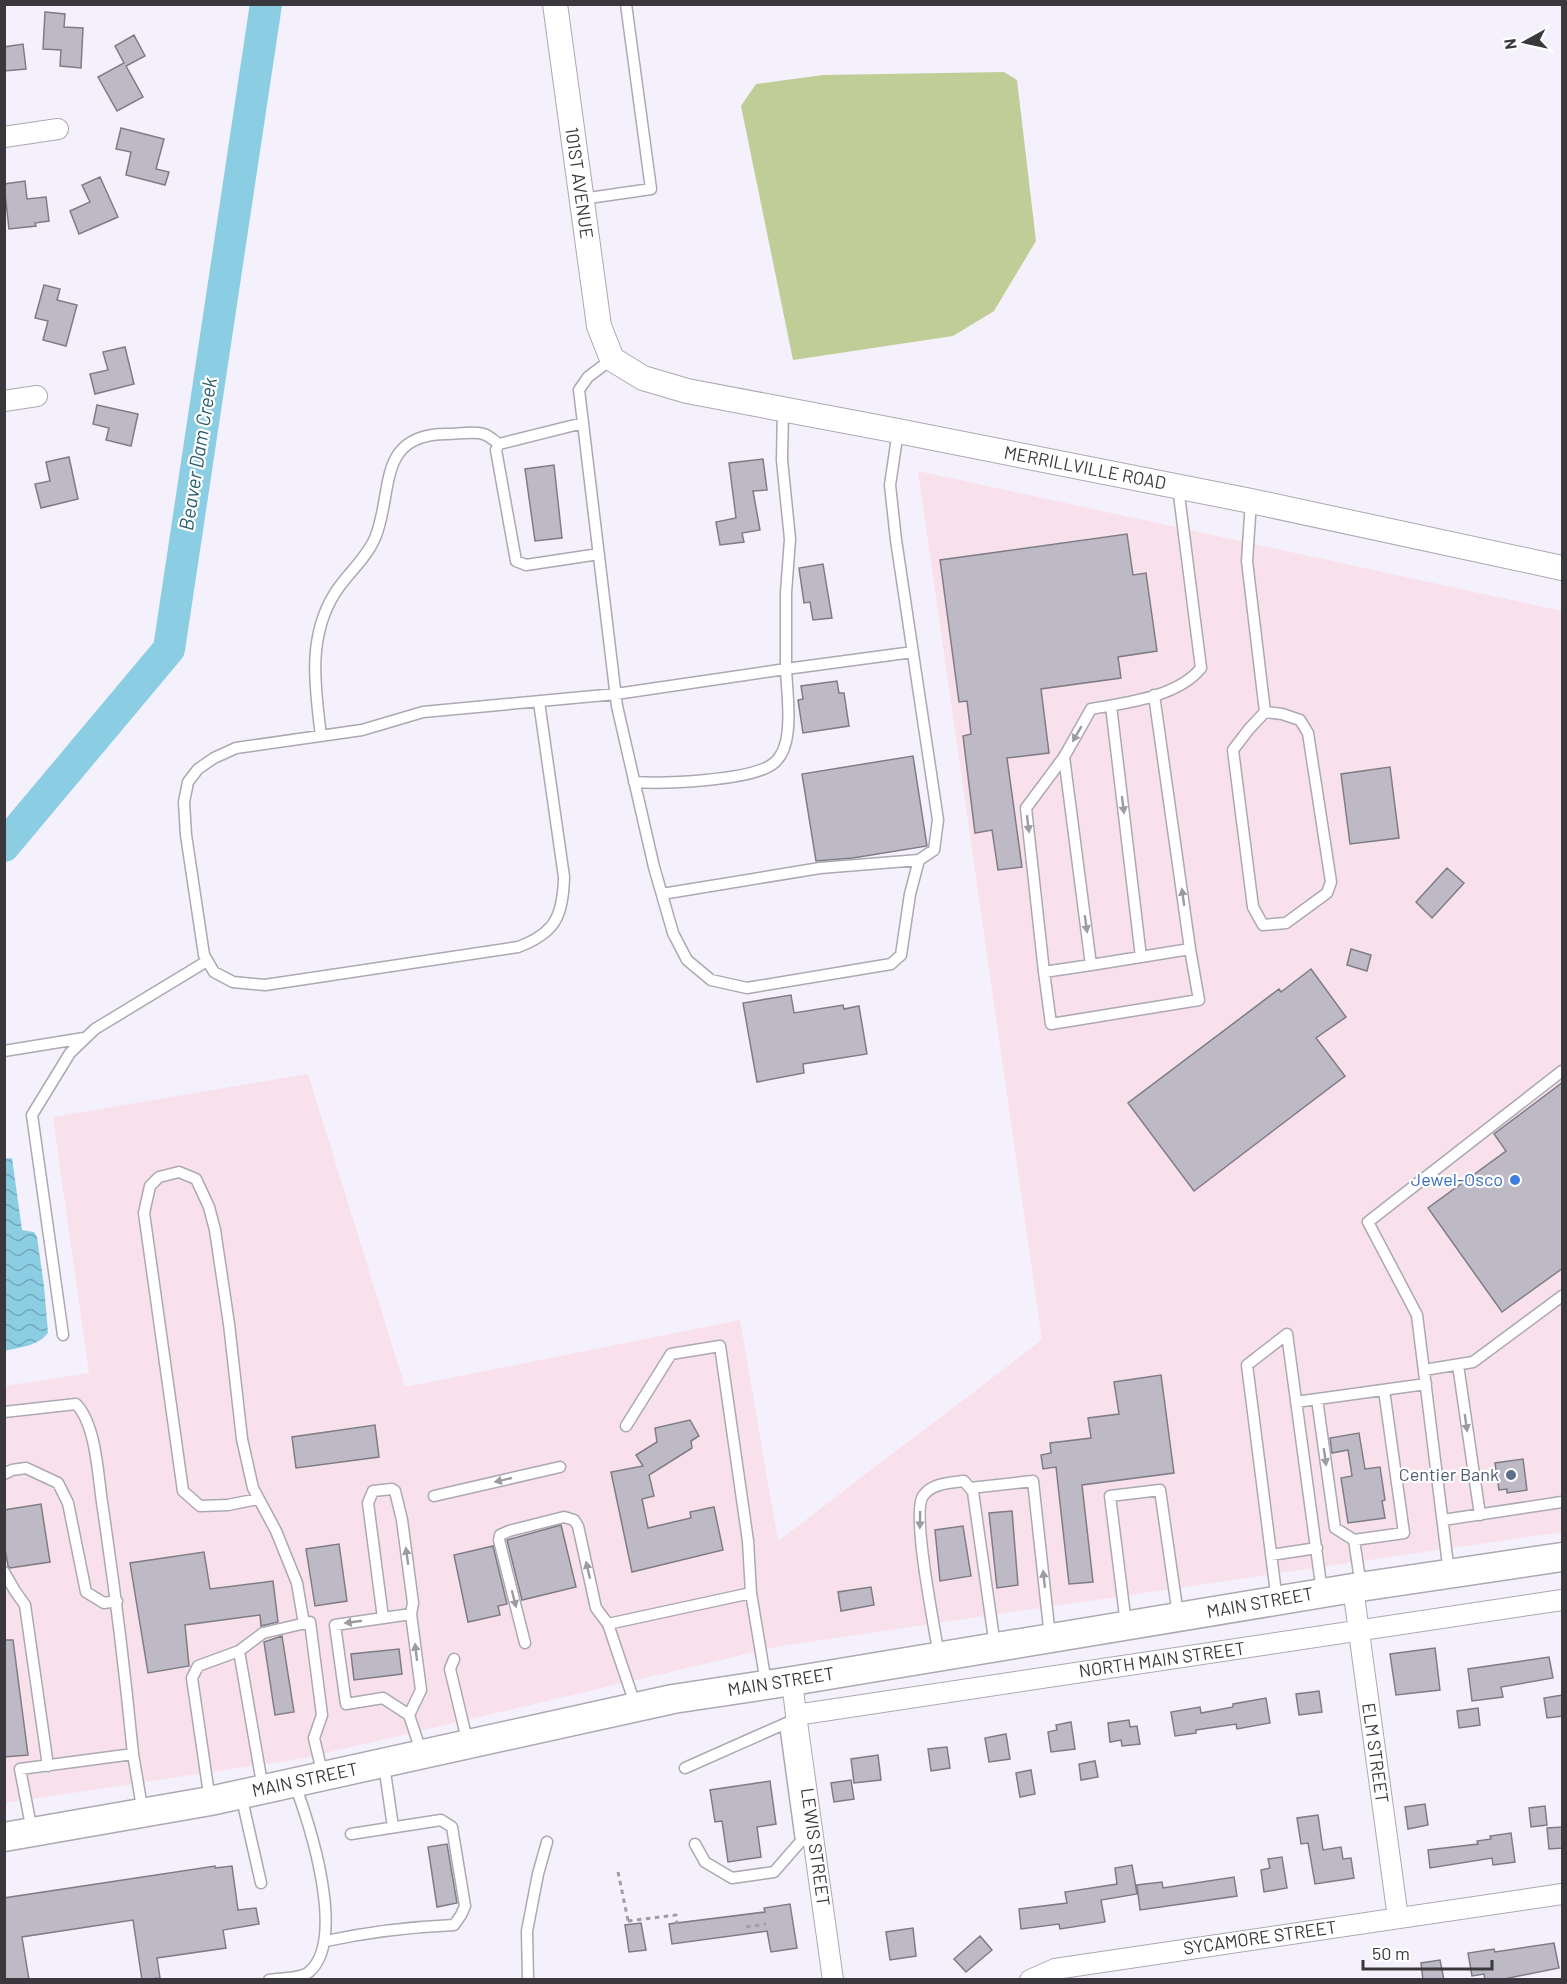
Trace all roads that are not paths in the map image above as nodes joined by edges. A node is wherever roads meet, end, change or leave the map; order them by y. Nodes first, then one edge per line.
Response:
1 (555, 4) edge
2 (626, 4) edge
3 (58, 129) dead end
4 (4, 137) edge
5 (582, 199) junction
6 (612, 359) junction
7 (37, 396) dead end
8 (4, 400) edge
9 (783, 409) junction
10 (583, 423) junction
11 (898, 431) junction
12 (499, 444) junction
13 (1178, 486) junction
14 (1251, 501) junction
15 (599, 554) junction
16 (1563, 568) edge
17 (913, 652) junction
18 (786, 669) junction
19 (616, 694) junction
20 (1154, 695) junction
21 (539, 702) junction
22 (1111, 706) junction
23 (1265, 712) junction
24 (321, 736) junction
25 (1064, 757) junction
26 (634, 782) junction
27 (919, 860) junction
28 (662, 894) junction
29 (1190, 950) junction
30 (1141, 957) junction
31 (207, 961) junction
32 (1091, 965) junction
33 (1044, 972) junction
34 (84, 1038) junction
35 (4, 1051) edge
36 (1563, 1071) edge
37 (1563, 1296) edge
38 (63, 1335) dead end
39 (1458, 1365) junction
40 (1424, 1370) junction
41 (1426, 1384) junction
42 (1384, 1390) junction
43 (1317, 1399) junction
44 (1296, 1402) junction
45 (4, 1412) edge
46 (626, 1426) dead end
47 (560, 1467) dead end
48 (4, 1474) edge
49 (970, 1488) junction
50 (434, 1496) dead end
51 (258, 1499) junction
52 (1563, 1502) edge
53 (1480, 1515) junction
54 (1443, 1520) junction
55 (1354, 1540) junction
56 (1317, 1548) junction
57 (1271, 1555) junction
58 (1563, 1557) edge
59 (4, 1572) edge
60 (1449, 1574) junction
61 (1357, 1587) junction
62 (751, 1593) junction
63 (1322, 1593) junction
64 (1563, 1600) edge
65 (1277, 1601) junction
66 (117, 1602) junction
67 (411, 1614) junction
68 (1179, 1617) junction
69 (383, 1618) junction
70 (304, 1624) junction
71 (608, 1624) junction
72 (1126, 1624) junction
73 (1359, 1631) junction
74 (1050, 1637) junction
75 (525, 1643) dead end
76 (996, 1647) junction
77 (239, 1651) junction
78 (939, 1656) junction
79 (454, 1659) dead end
80 (779, 1683) junction
81 (636, 1707) junction
82 (409, 1715) junction
83 (792, 1719) junction
84 (468, 1744) junction
85 (133, 1754) junction
86 (423, 1755) junction
87 (384, 1763) junction
88 (48, 1766) junction
89 (685, 1768) dead end
90 (323, 1776) junction
91 (294, 1783) junction
92 (252, 1792) junction
93 (210, 1801) junction
94 (142, 1813) junction
95 (393, 1827) junction
96 (32, 1832) junction
97 (351, 1834) dead end
98 (4, 1837) edge
99 (547, 1842) dead end
100 (695, 1844) dead end
101 (261, 1883) dead end
102 (1563, 1894) edge
103 (1398, 1918) junction
104 (326, 1941) junction
105 (269, 1980) edge
106 (528, 1980) edge
107 (833, 1980) edge
108 (1030, 1980) edge

1 - 5 street, 101ST AVENUE
2 - 5 lane
3 - 4 street
5 - 6 street, 101ST AVENUE
6 - 9 street, MERRILLVILLE ROAD
6 - 10 lane
7 - 8 street
9 - 11 street, MERRILLVILLE ROAD
9 - 18 lane
10 - 12 lane
10 - 15 lane
11 - 13 street, MERRILLVILLE ROAD
11 - 17 lane
12 - 15 lane
12 - 24 lane
13 - 14 street, MERRILLVILLE ROAD
13 - 20 lane
14 - 16 street, MERRILLVILLE ROAD
14 - 23 lane
15 - 19 lane
17 - 18 lane
17 - 27 lane
18 - 19 lane
18 - 26 lane
19 - 21 lane
19 - 26 lane
20 - 22 lane
29 -> 20 lane
21 - 24 lane
21 - 31 lane
22 -> 25 lane
22 -> 30 lane
23 - 23 lane
24 - 31 lane
25 -> 32 lane
25 -> 33 lane
26 - 28 lane
27 - 28 lane
27 - 28 lane
29 - 30 lane
29 - 33 lane
30 - 32 lane
31 - 34 lane
32 - 33 lane
34 - 35 lane
34 - 38 lane
36 - 40 lane
37 - 39 lane
39 - 40 lane
39 -> 53 lane
40 - 41 lane
41 - 42 lane
41 - 54 lane
42 - 43 lane
42 - 55 lane
43 - 44 lane
43 -> 55 lane
44 - 56 lane
44 - 57 lane
45 - 66 lane
46 - 62 lane
47 -> 50 lane
48 - 66 lane
74 -> 49 lane
49 - 76 lane
49 -> 78 lane
51 - 51 lane
51 - 70 lane
52 - 53 lane
53 - 54 lane
54 - 60 lane
55 - 61 lane
56 - 57 lane
56 - 63 lane
57 - 65 lane
58 - 60 main road, MAIN STREET
59 - 88 lane
60 - 61 main road, MAIN STREET
61 - 63 main road, MAIN STREET
61 - 73 street, ELM STREET
62 - 71 lane
62 - 80 lane
63 - 65 main road, MAIN STREET
64 - 73 street, NORTH MAIN STREET
65 - 68 main road, MAIN STREET
66 - 85 lane
67 - 69 lane
67 -> 69 lane
82 -> 67 lane
68 - 72 main road, MAIN STREET
68 - 72 lane
69 -> 82 lane
70 - 77 lane
70 - 90 lane
71 -> 75 lane
71 - 81 lane
72 - 74 main road, MAIN STREET
73 - 83 street, NORTH MAIN STREET
73 - 103 street, ELM STREET
74 - 76 main road, MAIN STREET
76 - 78 main road, MAIN STREET
77 - 92 lane
77 - 93 lane
78 - 80 main road, MAIN STREET
79 - 84 lane
80 - 81 main road, MAIN STREET
80 - 83 street
81 - 84 main road, MAIN STREET
82 - 86 lane
83 - 89 lane
83 - 100 lane
83 - 107 street, LEWIS STREET
84 - 86 main road, MAIN STREET
85 - 88 lane
85 - 94 lane
86 - 87 main road, MAIN STREET
87 - 90 main road, MAIN STREET
87 - 95 lane
88 - 96 lane
90 - 91 main road, MAIN STREET
91 - 92 main road, MAIN STREET
91 - 104 lane
92 - 93 main road, MAIN STREET
92 - 101 lane
93 - 94 main road, MAIN STREET
94 - 96 main road, MAIN STREET
95 - 97 lane
95 - 104 lane
96 - 98 main road, MAIN STREET
99 - 106 lane
102 - 103 street, SYCAMORE STREET
103 - 108 street, SYCAMORE STREET
104 - 105 lane

